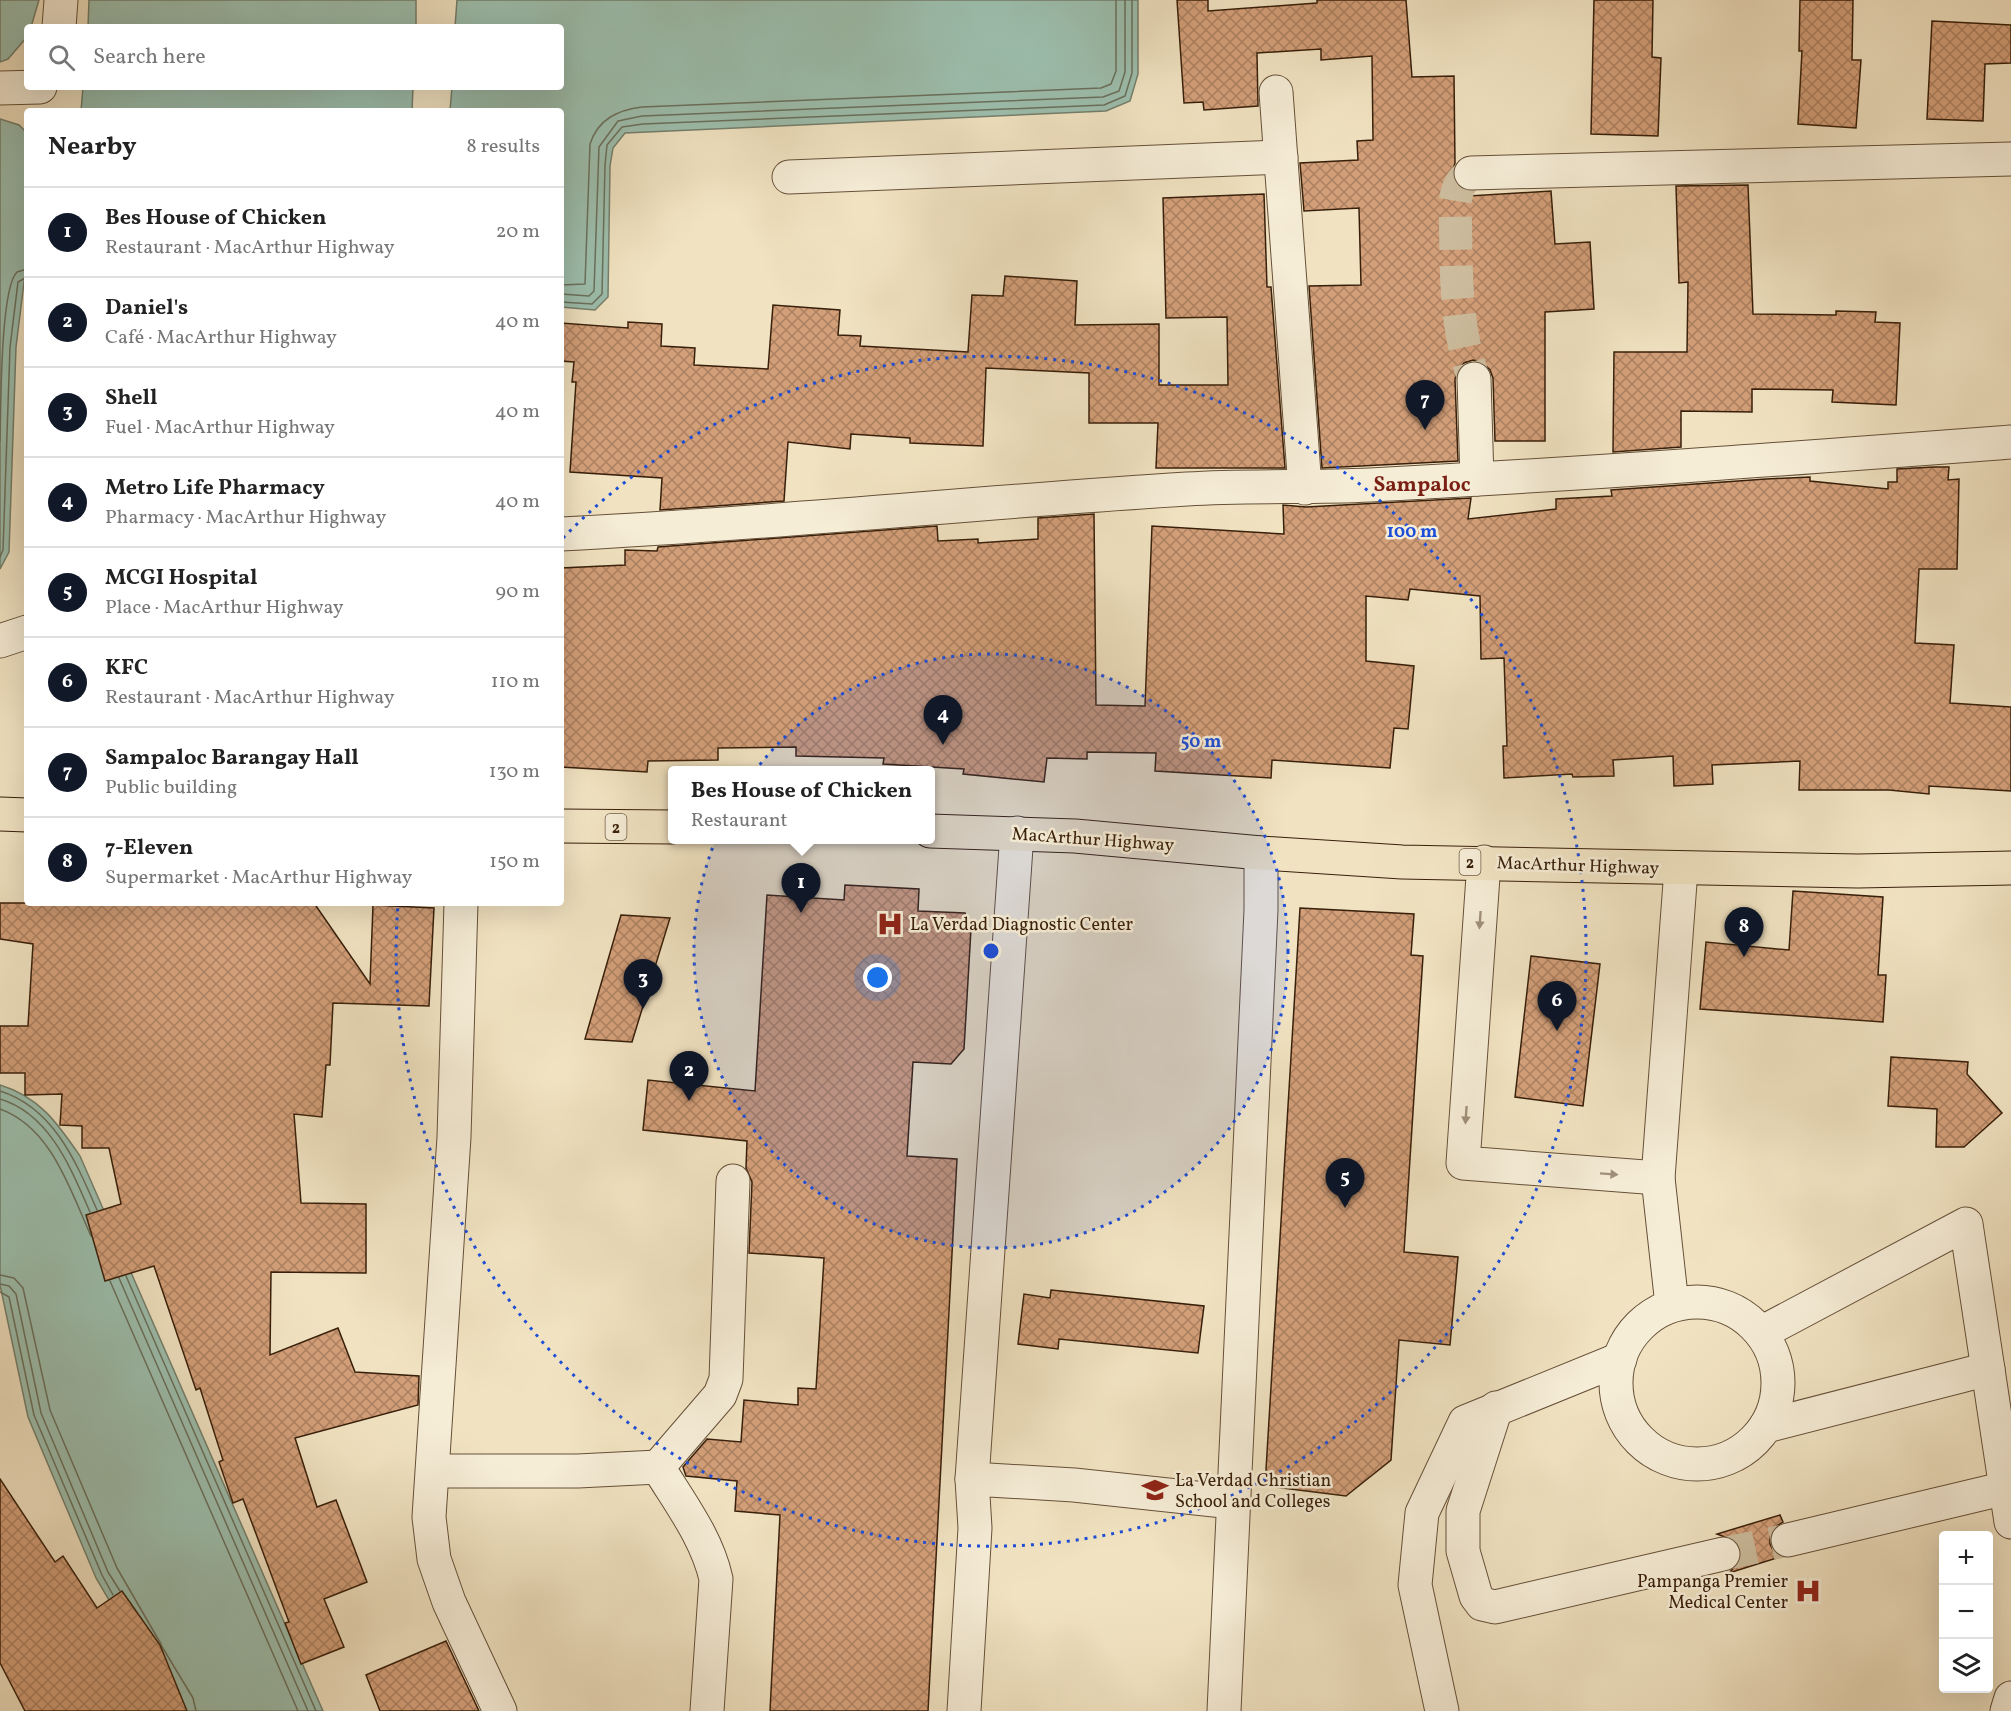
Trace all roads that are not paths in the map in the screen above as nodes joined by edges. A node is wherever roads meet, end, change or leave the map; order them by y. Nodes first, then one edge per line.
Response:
1 (61, 0) edge
2 (59, 24) edge
3 (24, 87) edge
4 (0, 88) edge
5 (1276, 92) dead end
6 (1281, 157) junction
7 (2011, 159) edge
8 (1477, 172) dead end
9 (789, 177) dead end
10 (1474, 379) tunnel mouth
11 (2011, 442) edge
12 (1477, 479) junction
13 (1305, 488) junction
14 (564, 534) edge
15 (24, 633) edge
16 (0, 641) edge
17 (0, 814) edge
18 (24, 815) edge
19 (564, 826) edge
20 (668, 827) edge
21 (935, 831) edge
22 (1017, 832) junction
23 (1261, 853) junction
24 (1484, 862) junction
25 (2011, 868) edge
26 (1682, 869) junction
27 (461, 906) edge
28 (1658, 1178) junction
29 (733, 1181) dead end
30 (1672, 1305) junction
31 (1761, 1333) junction
32 (1620, 1359) junction
33 (1988, 1369) junction
34 (1496, 1408) junction
35 (1766, 1426) junction
36 (658, 1467) junction
37 (433, 1471) junction
38 (972, 1479) junction
39 (2006, 1488) junction
40 (1233, 1502) junction
41 (2011, 1522) edge
42 (1788, 1540) tunnel mouth
43 (1723, 1554) tunnel mouth
44 (2011, 1698) edge
45 (500, 1711) edge
46 (707, 1711) edge
47 (964, 1711) edge
48 (1224, 1711) edge
49 (1442, 1711) edge
50 (2007, 1711) edge

1 - 2 street
3 - 4 street
5 - 6 street
6 - 9 street
6 - 13 street
7 - 8 street
10 - 12 street
11 - 12 street
12 - 13 street
13 - 14 street
15 - 16 street
17 - 18 highway
19 - 20 highway, 2
21 - 22 highway, MacArthur Highway / 2
22 - 23 highway, MacArthur Highway / 2
22 - 38 street
23 - 24 highway, MacArthur Highway / 2
23 - 40 street
24 - 26 highway, MacArthur Highway / 2
24 -> 28 street
25 - 26 highway, MacArthur Highway / 2
26 - 28 street
27 - 37 street
28 - 30 street
29 - 36 street
30 - 31 street
30 - 32 street
31 - 33 street
31 - 35 street
32 - 34 street
32 - 35 street
33 - 35 street
33 - 39 street
34 - 43 street
34 - 49 street
36 - 37 street
36 - 46 street
37 - 45 street
38 - 40 street
38 - 47 street
39 - 41 street
39 - 42 street
40 - 48 street
44 - 50 street

